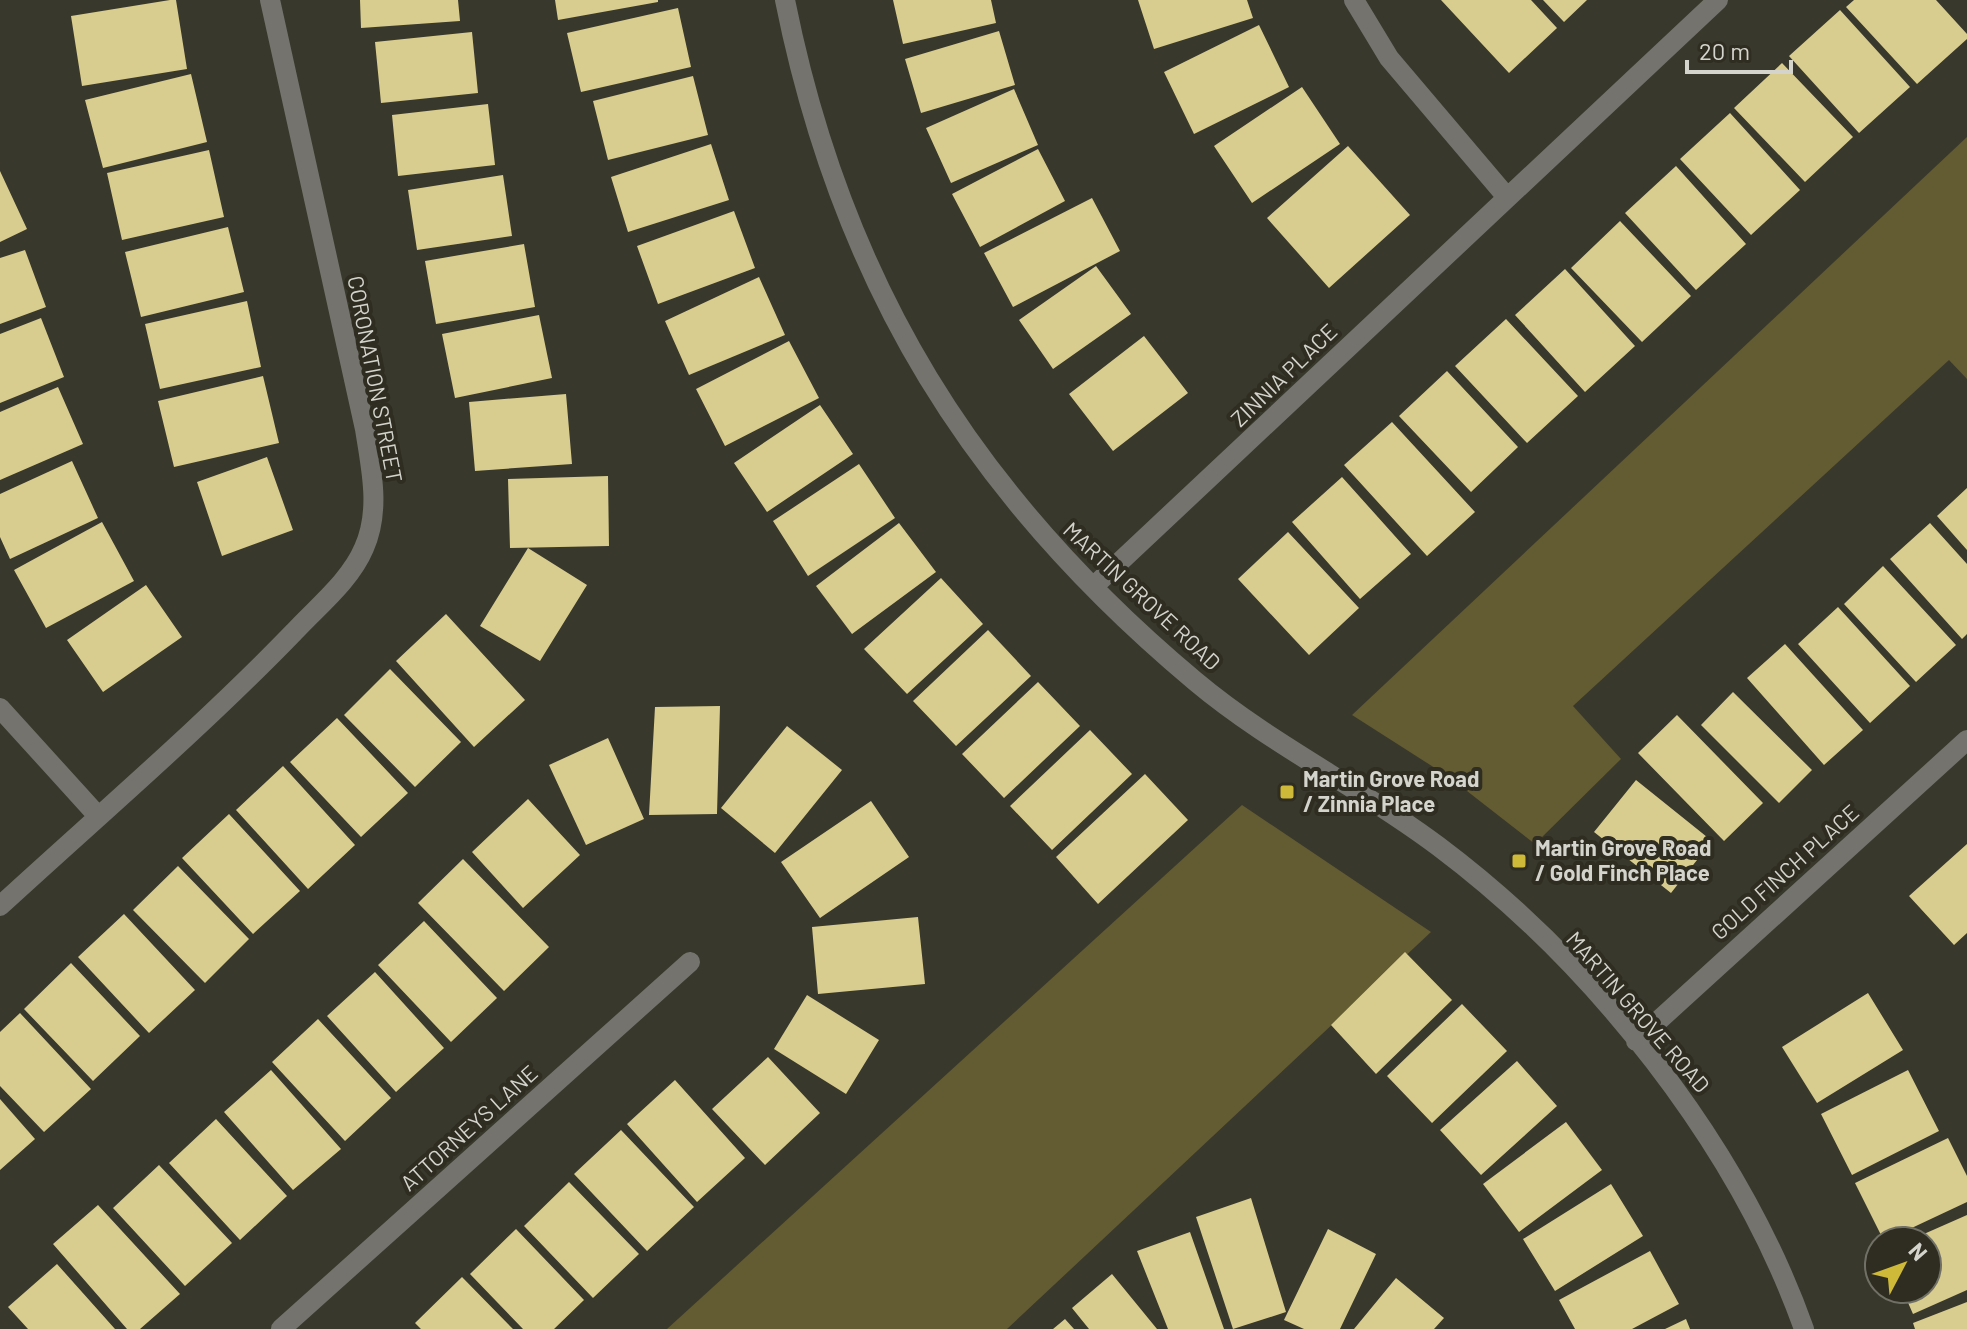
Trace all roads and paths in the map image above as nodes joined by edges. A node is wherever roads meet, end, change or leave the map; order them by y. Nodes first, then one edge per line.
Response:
1 (270, 0) edge
2 (785, 0) edge
3 (1354, 0) edge
4 (1718, 0) edge
5 (1506, 196) junction
6 (1093, 587) junction
7 (0, 708) edge
8 (1967, 740) edge
9 (98, 816) junction
10 (0, 906) edge
11 (690, 962) dead end
12 (1636, 1041) junction
13 (281, 1329) edge
14 (1804, 1329) edge

1 - 9 street, CORONATION STREET
2 - 6 street, MARTIN GROVE ROAD
3 - 5 street
4 - 5 street, ZINNIA PLACE
5 - 6 street, ZINNIA PLACE
6 - 12 street, MARTIN GROVE ROAD
7 - 9 street
8 - 12 street, GOLD FINCH PLACE
9 - 10 street, CORONATION STREET
11 - 13 street, ATTORNEYS LANE
12 - 14 street, MARTIN GROVE ROAD

